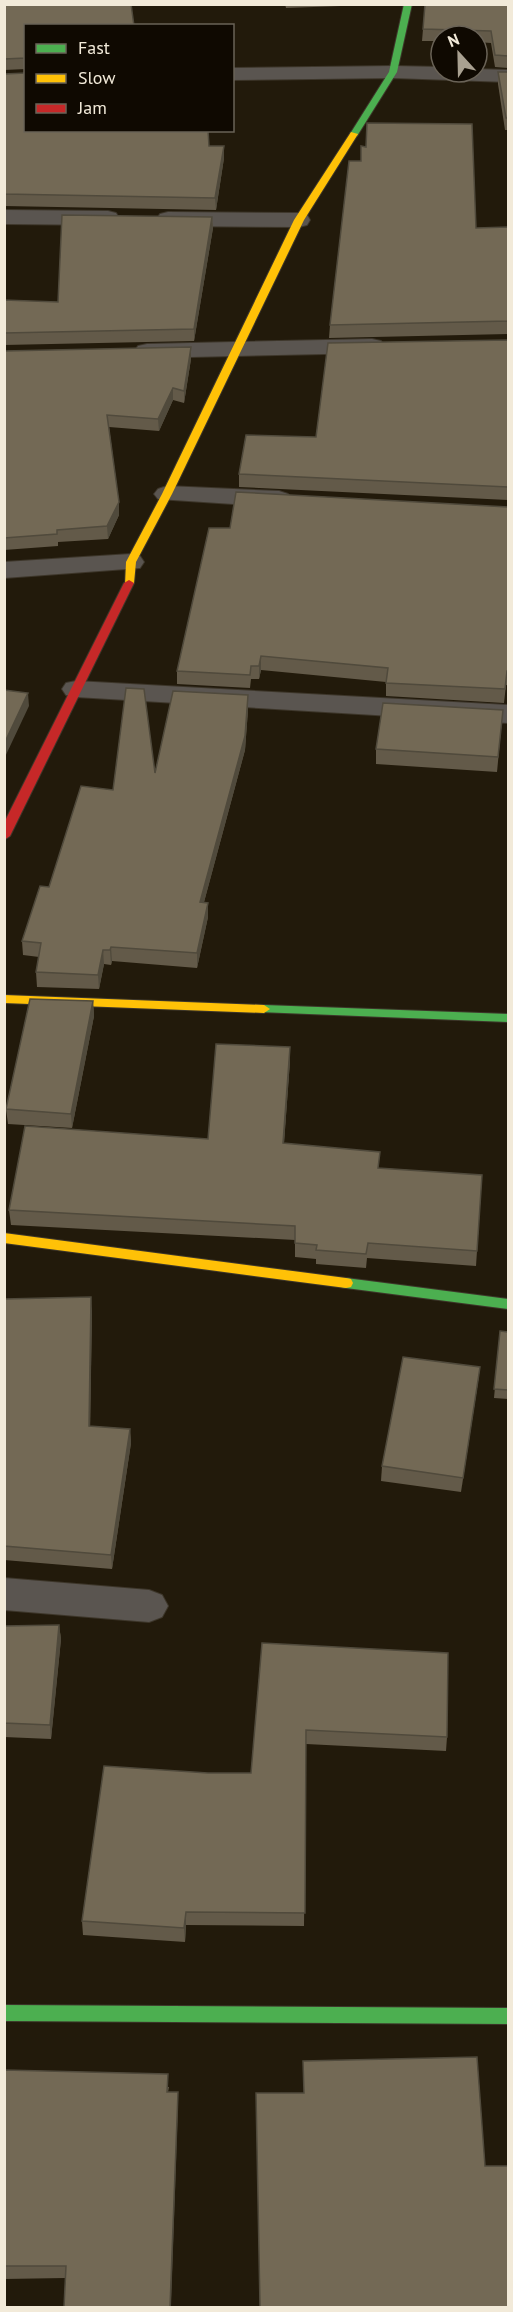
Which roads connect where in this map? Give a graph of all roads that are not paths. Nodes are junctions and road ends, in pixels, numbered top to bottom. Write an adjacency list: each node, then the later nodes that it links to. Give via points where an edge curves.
1 (408, 4): 2 (street)
2 (393, 72): 3 (street); 4 (street); 6 (street)
3 (234, 74)
4 (508, 76)
5 (4, 217): 6 (street)
6 (299, 220): 8 (street)
7 (389, 346): 8 (street)
8 (234, 350): 9 (street); 10 (street)
9 (120, 352)
10 (167, 494): 11 (street); 12 (street)
11 (308, 501)
12 (131, 562): 13 (street); 14 (street, via 128,588)
13 (4, 570)
14 (76, 689): 15 (street); 16 (street)
15 (508, 714)
16 (4, 836)
17 (4, 999): 18 (street)
18 (508, 1018)
19 (4, 1238): 20 (street)
20 (508, 1304)
21 (4, 1594): 22 (street)
22 (149, 1606)
23 (4, 2013): 24 (street)
24 (508, 2016)

